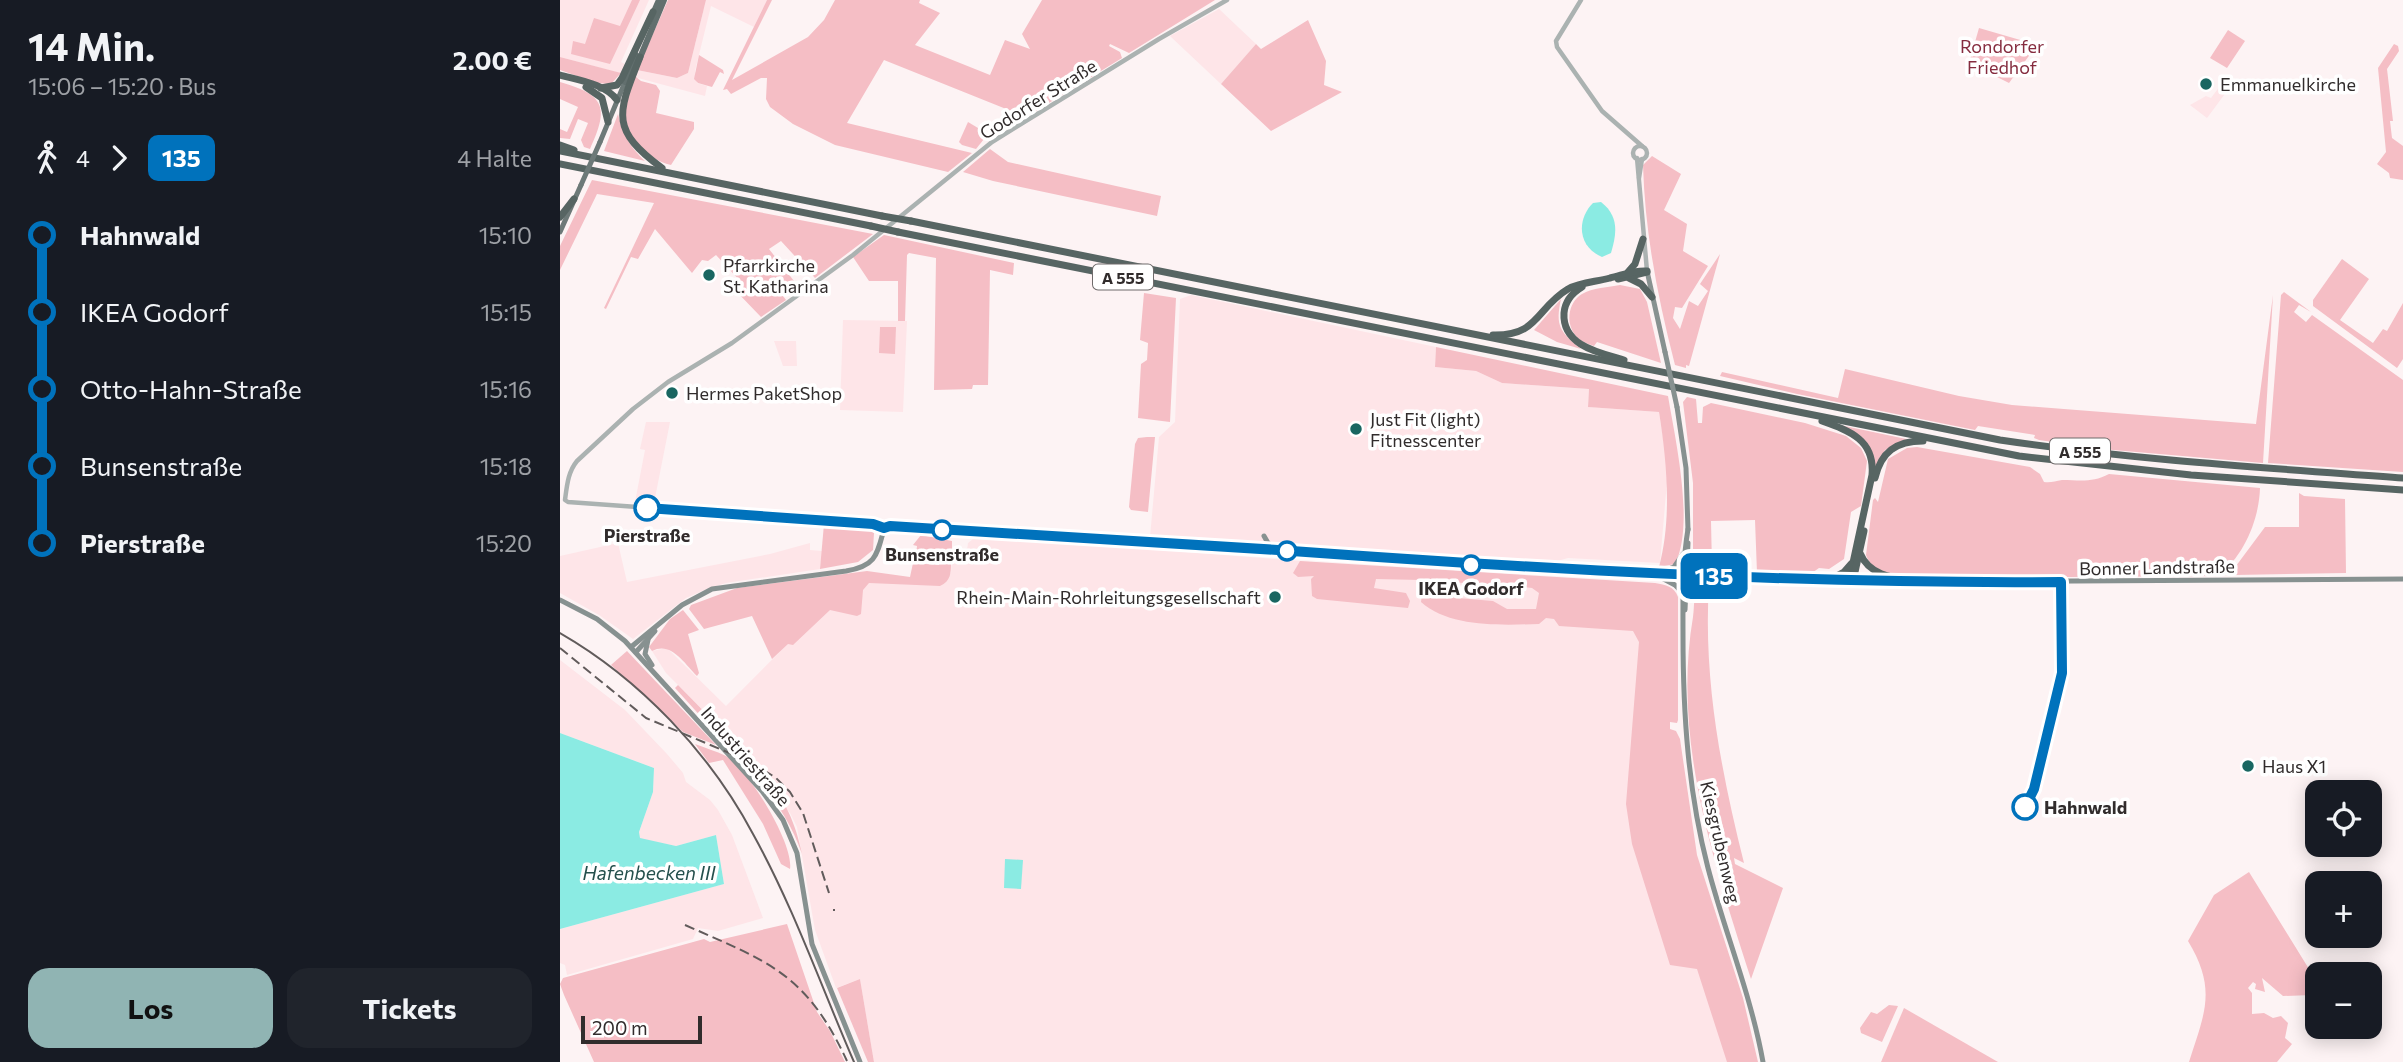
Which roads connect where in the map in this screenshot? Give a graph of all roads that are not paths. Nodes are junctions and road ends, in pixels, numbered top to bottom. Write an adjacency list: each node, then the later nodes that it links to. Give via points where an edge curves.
1 (659, 0): 5 (highway)
2 (664, 0): 6 (highway)
3 (1227, 0): 36 (street, Godorfer Straße, via 992,142 875,238 732,342 668,382 577,461 569,474 566,501 802,517)
4 (1581, 0): 13 (street, via 1556,41 1557,47 1602,111)
5 (653, 12): 9 (highway); 10 (highway, via 622,78 617,85)
6 (640, 57): 9 (highway); 21 (highway, via 624,98 623,123 638,150)
7 (560, 75): 8 (highway)
8 (576, 81): 10 (highway); 12 (highway, via 602,99)
9 (625, 82): 11 (main road)
10 (601, 88): 11 (highway)
11 (617, 100): 12 (main road)
12 (608, 122): 22 (main road, bridge)
13 (1632, 137): 15 (street); 16 (street)
14 (560, 145): 19 (highway)
15 (1642, 146): 16 (street); 18 (street, via 1646,152)
16 (1635, 148): 18 (street)
17 (560, 151): 19 (highway, A 555)
18 (1639, 159): 25 (street, Kiesgrubenweg)
19 (608, 160): 21 (highway, A 555)
20 (560, 164): 32 (highway, A 555, bridge)
21 (673, 172): 30 (highway, A 555, bridge)
22 (574, 199): 23 (highway); 24 (main road)
23 (560, 217)
24 (560, 232)
25 (1643, 239): 26 (street, Kiesgrubenweg); 27 (highway)
26 (1647, 271): 27 (highway); 29 (main road, Kiesgrubenweg)
27 (1628, 275): 28 (highway); 29 (highway)
28 (1592, 282): 30 (highway, via 1569,289 1518,333); 31 (highway, via 1568,299 1564,315 1568,332 1593,351)
29 (1652, 297): 37 (main road, Kiesgrubenweg, bridge, via 1686,468)
30 (1472, 334): 31 (highway, A 555)
31 (1655, 371): 34 (highway, A 555, via 2075,451)
32 (1784, 410): 33 (highway, A 555); 41 (highway, via 1845,429 1867,446 1872,475)
33 (1939, 441): 35 (highway, A 555, via 2070,463); 41 (highway, via 1905,442 1886,452 1876,473)
34 (2403, 478)
35 (2403, 490)
36 (884, 528): 39 (main road, Bonner Landstraße); 53 (main road, via 877,553 861,568 712,589)
37 (1688, 529): 40 (main road, Kiesgrubenweg); 42 (main road, Kiesgrubenweg)
38 (1264, 536): 39 (main road)
39 (1278, 550): 43 (main road, Bonner Landstraße)
40 (1685, 550): 43 (main road, via 1674,567); 44 (main road, Kiesgrubenweg)
41 (1857, 555): 48 (highway); 49 (highway); 50 (highway, via 1874,571)
42 (1689, 561): 44 (main road, Kiesgrubenweg); 46 (main road)
43 (1653, 574): 44 (main road, Bonner Landstraße); 51 (main road)
44 (1685, 575): 45 (main road, Bonner Landstraße); 51 (main road, Kiesgrubenweg)
45 (1702, 576): 46 (main road, Bonner Landstraße); 51 (main road)
46 (1717, 576): 48 (main road, Bonner Landstraße)
47 (2403, 579): 50 (main road, Bonner Landstraße)
48 (1829, 580): 49 (main road, Bonner Landstraße)
49 (1853, 581): 50 (main road, Bonner Landstraße)
50 (1922, 582)
51 (1685, 592): 58 (main road, Kiesgrubenweg, via 1686,739 1695,807)
52 (560, 600): 55 (main road, Industriestraße, via 597,619)
53 (661, 622): 54 (main road); 55 (main road)
54 (648, 640): 55 (main road); 56 (main road, via 646,657)
55 (634, 650): 56 (main road, Industriestraße)
56 (659, 677): 57 (main road, Industriestraße, via 783,820 797,853 812,944)
57 (860, 1062)
58 (1763, 1062)

